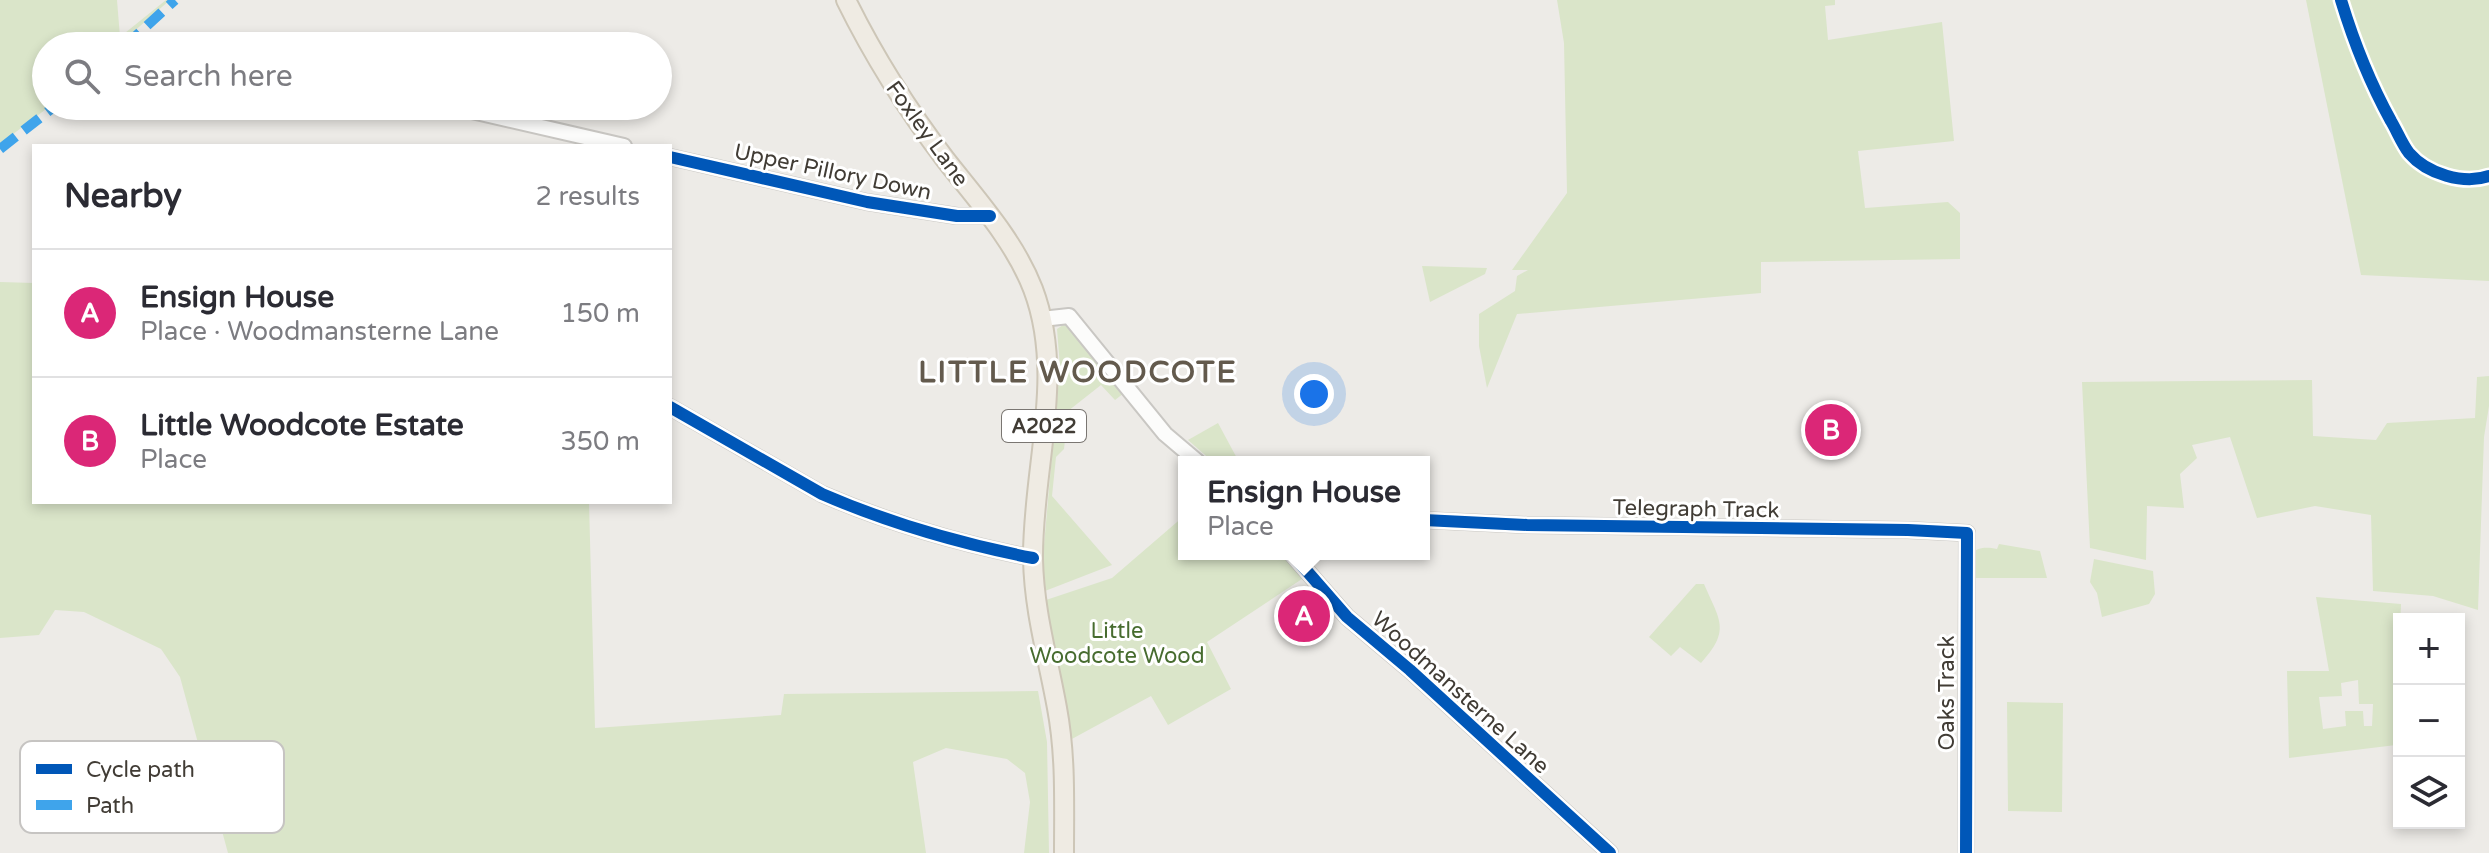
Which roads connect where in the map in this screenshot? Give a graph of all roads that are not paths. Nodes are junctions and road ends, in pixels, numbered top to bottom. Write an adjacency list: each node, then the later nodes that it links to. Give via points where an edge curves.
1 (846, 0): 5 (main road, Foxley Lane / A2022, via 887,77)
2 (511, 120): 3 (street)
3 (615, 144)
4 (672, 157): 5 (street, Upper Pillory Down, via 867,202)
5 (990, 216): 6 (main road, Foxley Lane / A2022, via 1020,260)
6 (1042, 319): 8 (street, via 1069,316 1165,434); 11 (main road, A2022, via 1047,400)
7 (672, 408): 11 (street, via 843,503 942,536)
8 (1191, 456)
9 (1430, 520): 10 (street, Telegraph Track)
10 (1967, 533): 15 (street, Oaks Track)
11 (1033, 558): 13 (main road, A2022, via 1038,619 1065,771)
12 (1297, 560): 14 (street, Woodmansterne Lane, via 1347,617)
13 (1064, 853)
14 (1610, 853)
15 (1966, 853)

